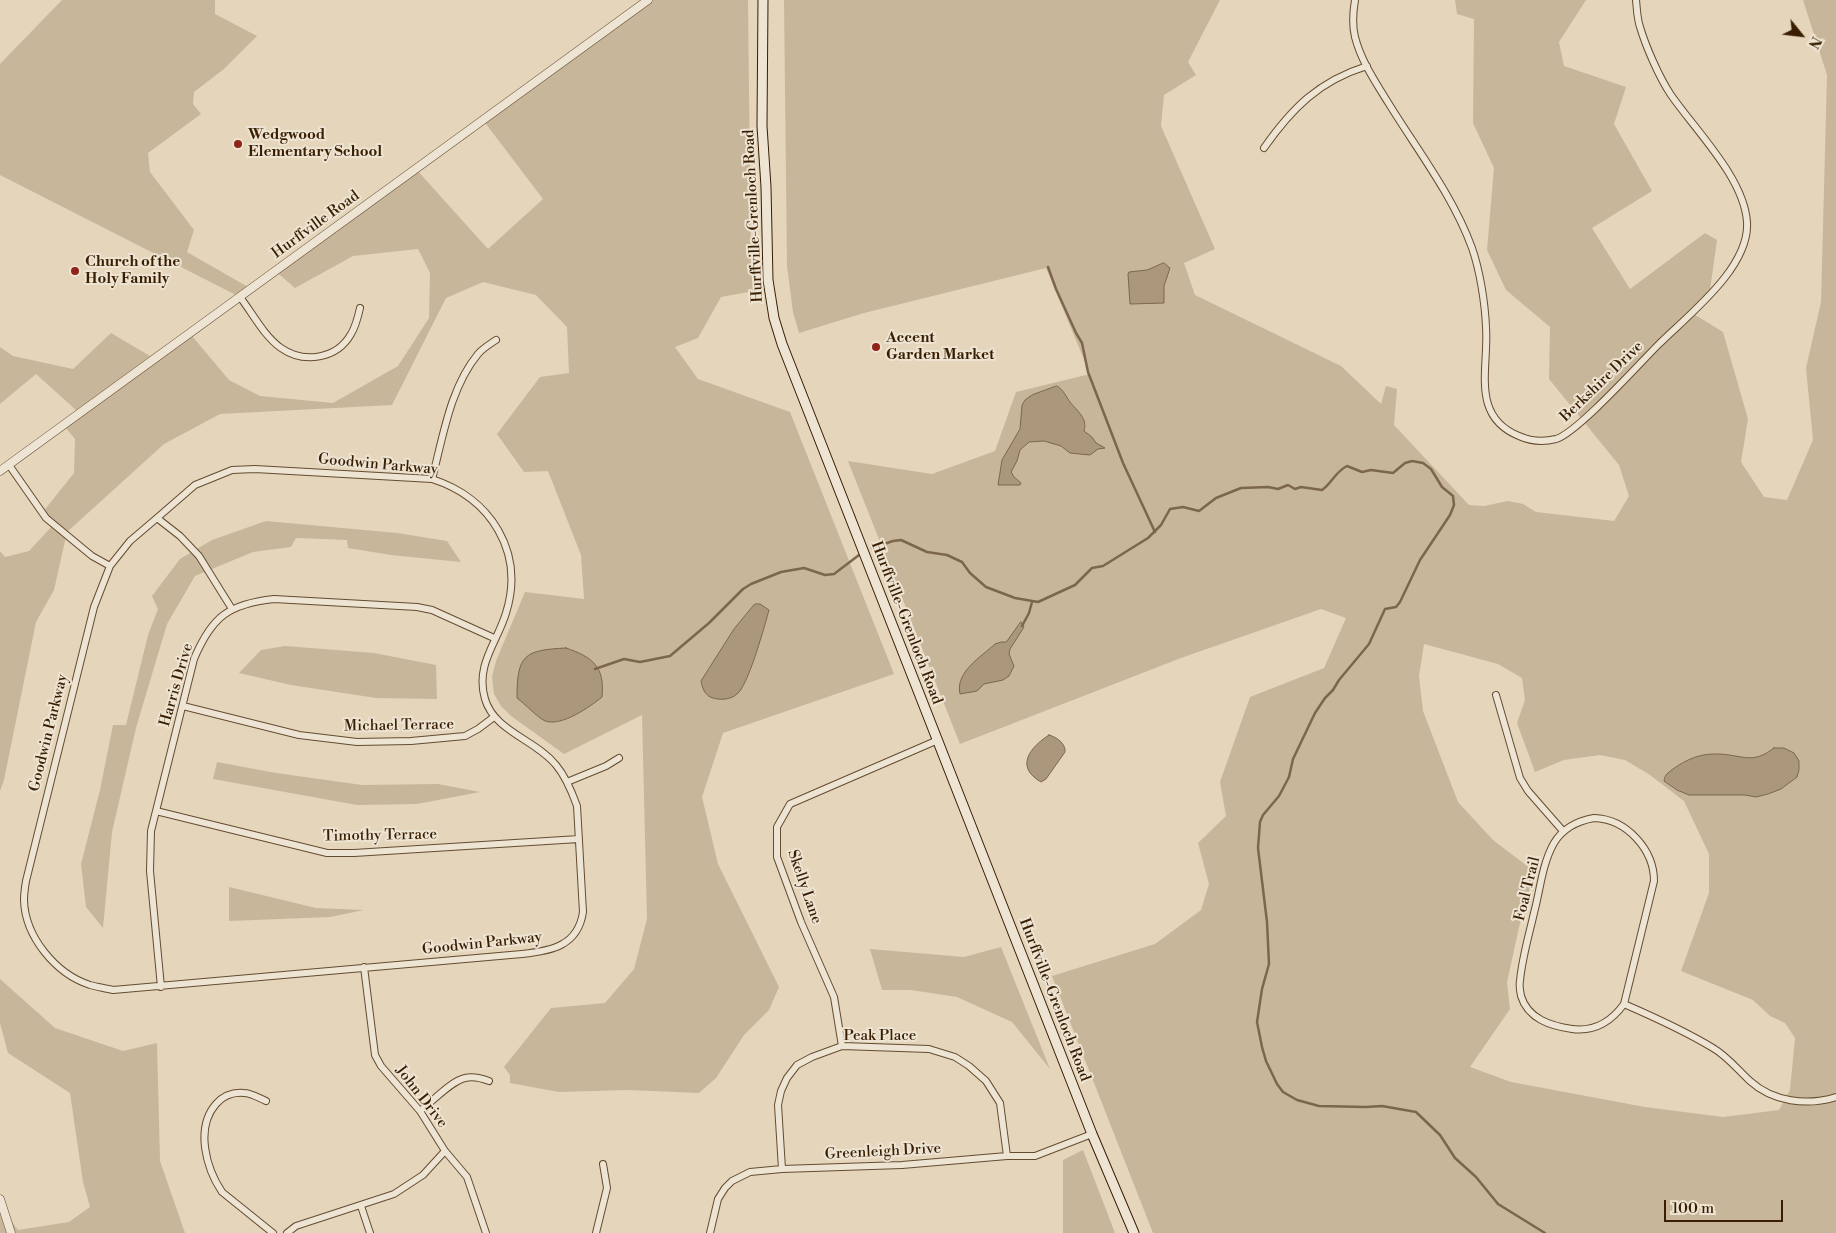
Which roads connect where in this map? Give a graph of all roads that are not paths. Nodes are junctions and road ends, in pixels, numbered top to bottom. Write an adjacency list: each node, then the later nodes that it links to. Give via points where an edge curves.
1 (648, 0): 7 (street, Hurffville Road)
2 (763, 0): 20 (main road, Hurffville-Grenloch Road, via 762,126 768,280 774,318)
3 (1355, 0): 5 (street, Berkshire Drive, via 1355,37)
4 (1636, 0): 5 (street, Berkshire Drive, via 1639,25 1670,92 1740,193 1747,224 1746,238 1722,282 1594,409 1556,439 1540,441 1516,435 1503,426 1489,409 1484,378 1485,313 1473,251 1450,199)
5 (1367, 66): 6 (street, via 1350,71 1305,99)
6 (1264, 148)
7 (240, 297): 8 (street, via 281,348 306,357 321,358 338,349 350,336); 10 (street, Hurffville Road)
8 (360, 308)
9 (496, 340): 12 (street, via 480,352 459,383)
10 (9, 465): 11 (street, Hurffville Road); 14 (street, via 46,518 92,556)
11 (0, 471)
12 (432, 479): 13 (street, Goodwin Parkway, via 232,470 195,485); 16 (street, Goodwin Parkway, via 467,495 500,529 508,552 511,595)
13 (157, 518): 14 (street, Goodwin Parkway, via 130,541); 15 (street, via 199,556)
14 (110, 566): 27 (street, Goodwin Parkway, via 94,606 24,900 26,915 39,944 49,959 67,973 89,985 113,990)
15 (232, 609): 16 (street, Harris Drive, via 252,601 274,599 417,608 432,610); 18 (street, Harris Drive, via 214,624 201,643)
16 (494, 638): 19 (street, Goodwin Parkway, via 482,670 485,699)
17 (1496, 696): 24 (street, via 1520,778)
18 (183, 706): 19 (street, Michael Terrace, via 299,735 358,742 465,736); 23 (street, Harris Drive)
19 (494, 717): 22 (street, Goodwin Parkway, via 556,765)
20 (938, 740): 29 (street, Skelly Lane, via 790,804 777,827 777,857 834,997); 34 (main road, Hurffville-Grenloch Road)
21 (619, 758): 22 (street)
22 (567, 782): 25 (street, Goodwin Parkway, via 577,806)
23 (156, 811): 25 (street, Timothy Terrace, via 327,852); 27 (street, Harris Drive, via 149,846)
24 (1563, 831): 28 (street, via 1582,820 1603,818 1632,833 1652,863 1654,889); 28 (street, Foal Trail, via 1547,859 1522,970 1521,996 1531,1012 1544,1022 1584,1030 1606,1022)
25 (579, 839): 26 (street, Goodwin Parkway, via 584,912 578,930 562,945 539,952)
26 (364, 967): 27 (street, Goodwin Parkway); 33 (street, John Drive, via 375,1056)
27 (161, 986)
28 (1624, 1004): 31 (street, via 1714,1048 1751,1082 1770,1094 1800,1102)
29 (842, 1046): 36 (street, Peak Place, via 929,1049 955,1057 969,1066 986,1081 1000,1103); 38 (street, Peak Place, via 798,1065 787,1078 778,1105)
30 (489, 1081): 33 (street, via 464,1078)
31 (1836, 1097)
32 (266, 1101): 42 (street, via 245,1093 222,1097 205,1125 204,1140 216,1184)
33 (420, 1111): 35 (street, John Drive)
34 (1092, 1134): 36 (street, Greenleigh Drive, via 1034,1156); 48 (main road, Hurffville-Grenloch Road)
35 (446, 1151): 40 (street, via 408,1186); 45 (street, John Drive, via 467,1177)
36 (1007, 1156): 38 (street, Greenleigh Drive, via 902,1165)
37 (603, 1164): 46 (street, via 607,1188)
38 (782, 1169): 47 (street, Greenleigh Drive, via 750,1172 724,1188)
39 (0, 1199): 41 (street)
40 (361, 1206): 43 (street, via 296,1226); 44 (street)
41 (11, 1233)
42 (273, 1233)
43 (287, 1233)
44 (370, 1233)
45 (486, 1233)
46 (596, 1233)
47 (710, 1233)
48 (1134, 1233)

